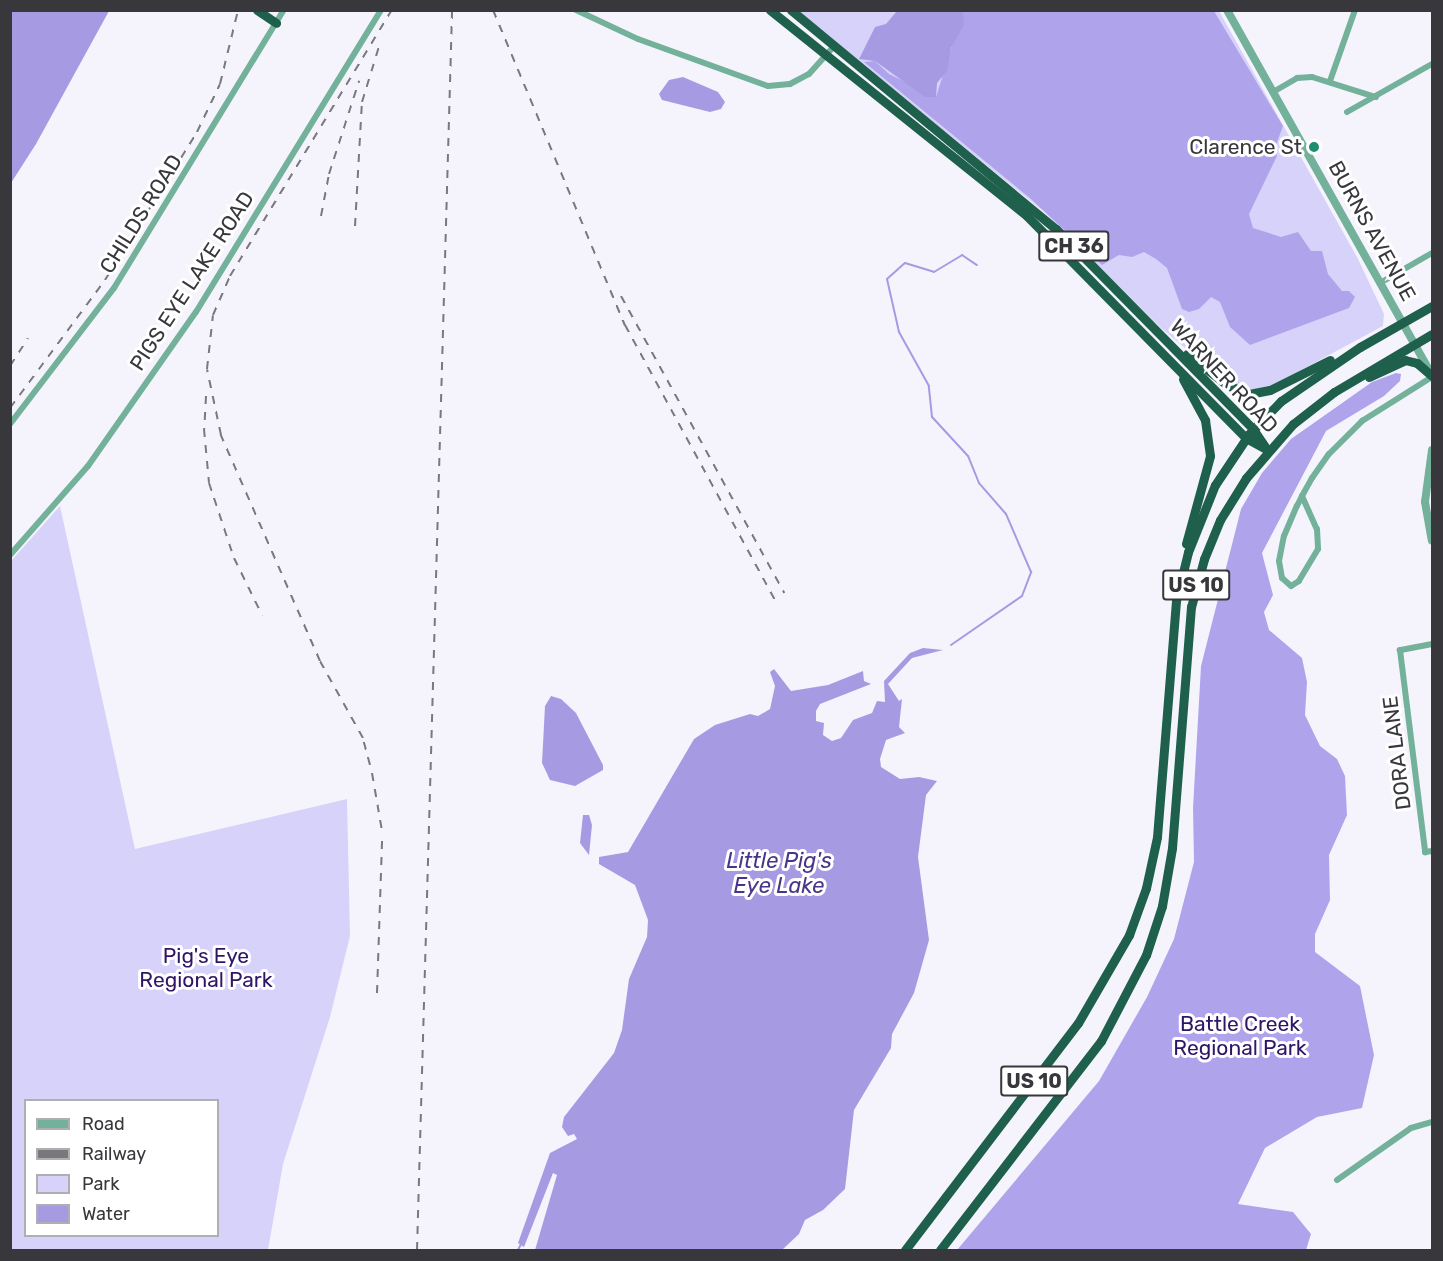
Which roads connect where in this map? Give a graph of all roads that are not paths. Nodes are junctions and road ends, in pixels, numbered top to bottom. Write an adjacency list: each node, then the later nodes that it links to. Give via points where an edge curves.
1 (257, 10): 9 (highway)
2 (284, 10): 9 (street, CHILDS ROAD)
3 (381, 10): 35 (street, PIGS EYE LAKE ROAD, via 196,312 88,466)
4 (576, 10): 11 (street, via 638,39 768,86 799,80)
5 (770, 10): 11 (highway, WARNER ROAD / CH 36)
6 (790, 10): 10 (highway, WARNER ROAD / CH 36)
7 (1227, 10): 14 (street, BURNS AVENUE)
8 (1355, 10): 13 (street)
9 (276, 22): 28 (street, CHILDS ROAD, via 114,288)
10 (834, 46): 11 (street); 22 (highway, WARNER ROAD / CH 36, via 1034,209)
11 (826, 56): 20 (highway, WARNER ROAD / CH 36, via 1019,209)
12 (1432, 64): 15 (street)
13 (1330, 81): 14 (street, via 1298,78); 15 (street)
14 (1273, 92): 18 (street, BURNS AVENUE)
15 (1376, 97): 16 (street)
16 (1347, 112)
17 (1432, 253): 18 (street)
18 (1380, 283): 21 (street, BURNS AVENUE)
19 (1432, 306): 21 (highway, US 10)
20 (1128, 317): 30 (highway, WARNER ROAD / CH 36); 36 (highway, via 1190,388 1208,430 1208,469 1188,531)
21 (1403, 323): 24 (street, BURNS AVENUE); 25 (highway, US 10)
22 (1159, 332): 25 (highway, via 1227,385 1249,394 1270,390); 29 (highway, WARNER ROAD / CH 36)
23 (1432, 334): 24 (highway, US 10)
24 (1414, 343): 26 (street, BURNS AVENUE); 27 (highway, US 10)
25 (1359, 347): 29 (highway, US 10, via 1293,392)
26 (1432, 376): 27 (highway, via 1405,360); 33 (street, via 1362,421 1329,454)
27 (1334, 392): 31 (highway, US 10)
28 (10, 424)
29 (1253, 429): 30 (highway, US 10); 31 (highway, WARNER ROAD / CH 36)
30 (1246, 438): 31 (highway, WARNER ROAD / CH 36); 36 (highway, US 10, via 1206,506)
31 (1268, 450): 42 (highway, US 10, via 1220,520 1196,583 1187,631 1172,848 1161,911 1136,981 1095,1049)
32 (1432, 450): 34 (street, via 1425,496)
33 (1302, 496): 33 (street, via 1284,537 1279,561 1282,578 1291,586 1299,582 1318,549 1317,529)
34 (1432, 540)
35 (10, 555)
36 (1182, 573): 41 (highway, US 10, via 1171,629 1157,837 1129,935 1078,1023)
37 (1432, 644): 38 (street, DORA LANE, via 1400,650)
38 (1429, 852)
39 (1432, 1122): 40 (street, via 1411,1128)
40 (1337, 1180)
41 (905, 1251)
42 (940, 1251)

